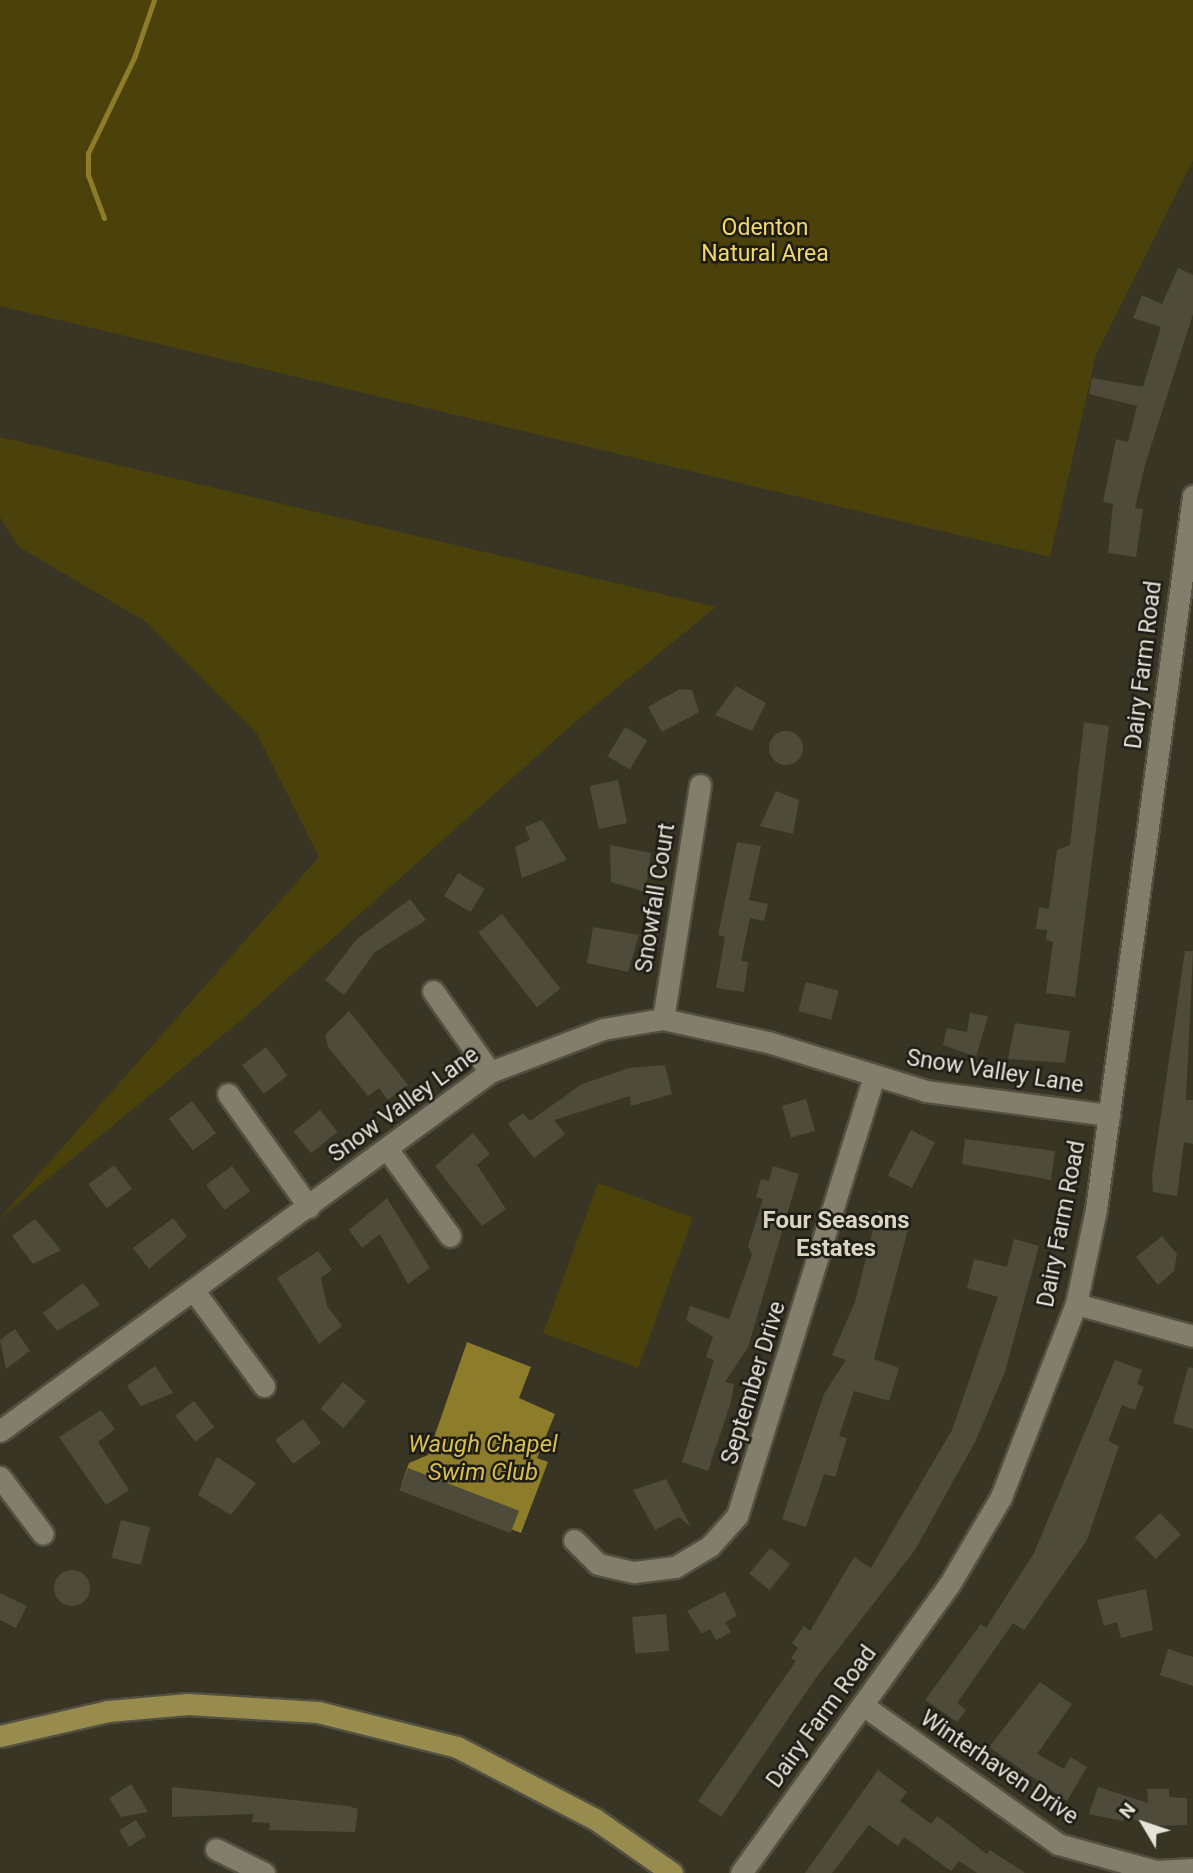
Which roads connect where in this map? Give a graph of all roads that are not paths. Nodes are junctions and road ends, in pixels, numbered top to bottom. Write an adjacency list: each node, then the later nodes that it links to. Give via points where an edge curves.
1 (1193, 496): 8 (street, Dairy Farm Road)
2 (700, 785): 4 (street, Snowfall Court)
3 (433, 991): 5 (street)
4 (663, 1019): 5 (street, Snow Valley Lane, via 547,1045); 6 (street, Snow Valley Lane, via 768,1042)
5 (490, 1072): 9 (street, Snow Valley Lane)
6 (873, 1079): 8 (street, Snow Valley Lane); 19 (street, September Drive, via 737,1516 710,1546 675,1567 634,1572 598,1564)
7 (228, 1094): 10 (street)
8 (1109, 1115): 13 (street, Dairy Farm Road)
9 (388, 1150): 10 (street, Snow Valley Lane); 11 (street)
10 (309, 1207): 12 (street, Snow Valley Lane)
11 (450, 1236)
12 (194, 1291): 15 (street); 16 (street, Snow Valley Lane)
13 (1076, 1304): 14 (street); 20 (street, Dairy Farm Road, via 1001,1497 949,1585)
14 (1193, 1336)
15 (264, 1385)
16 (0, 1431)
17 (0, 1477): 18 (street)
18 (43, 1534)
19 (573, 1540)
20 (864, 1706): 23 (street, Winterhaven Drive, via 1058,1844 1156,1871); 26 (street, Dairy Farm Road)
21 (0, 1736): 25 (main road, via 108,1711 188,1704 318,1712 457,1747 594,1819)
22 (216, 1849): 24 (street)
23 (1193, 1869)
24 (264, 1873)
25 (672, 1873)
26 (741, 1873)

